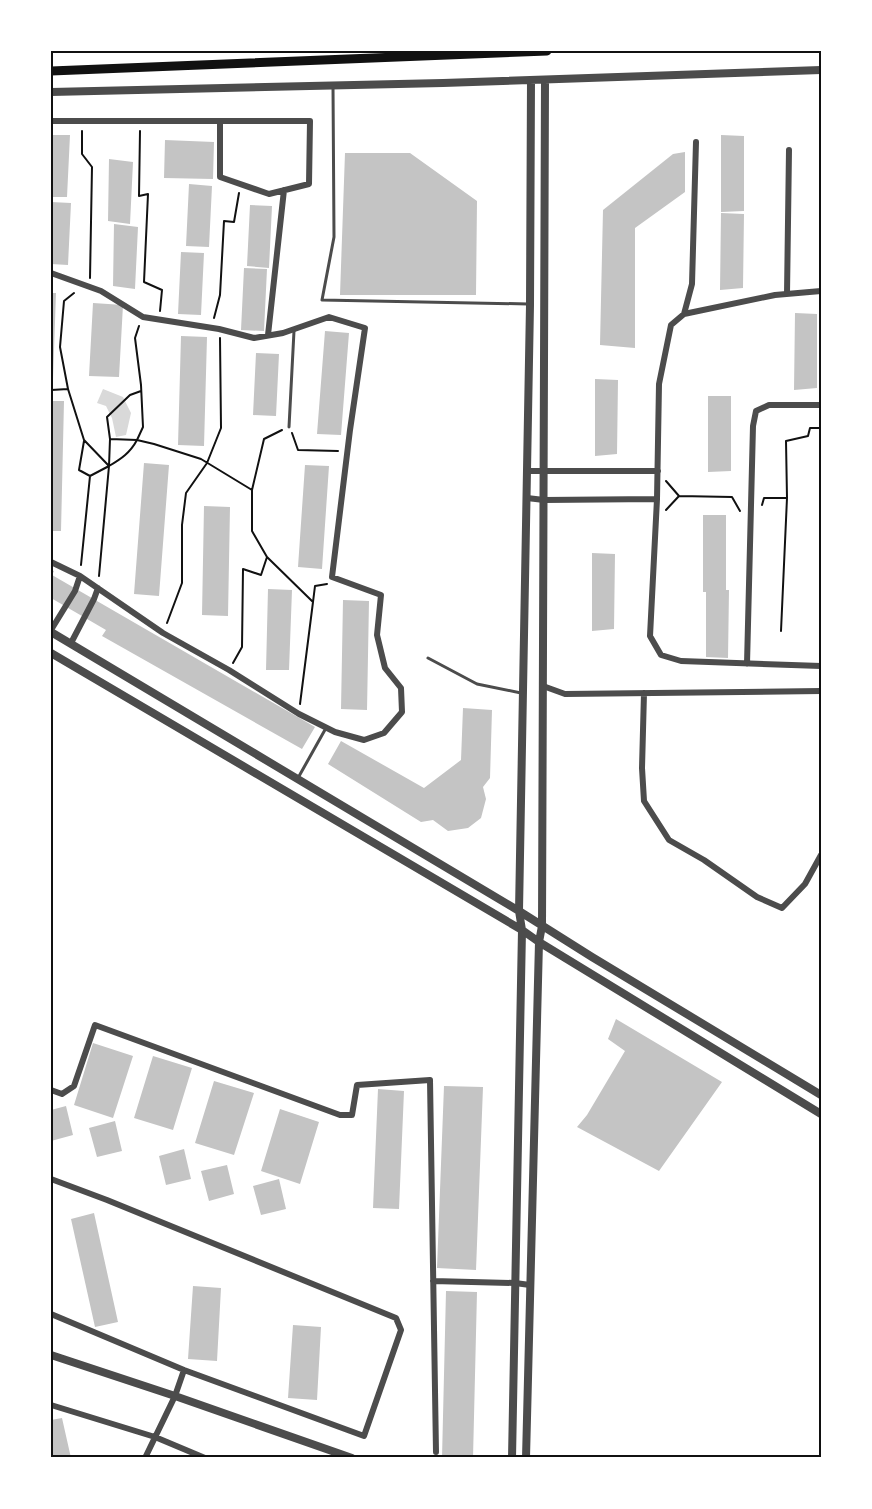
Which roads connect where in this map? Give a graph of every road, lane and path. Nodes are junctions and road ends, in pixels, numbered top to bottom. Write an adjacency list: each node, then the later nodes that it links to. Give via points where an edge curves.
1 (547, 51): 3 (main road)
2 (821, 70): 5 (street)
3 (51, 71)
4 (531, 80): 5 (street); 6 (street); 20 (street)
5 (545, 80): 42 (street)
6 (333, 85): 7 (street); 20 (lane, via 334,237 321,300)
7 (51, 92)
8 (51, 121): 11 (street)
9 (140, 121): 10 (street); 11 (street); 23 (path, via 139,196 148,194 144,282 162,290)
10 (220, 121): 14 (street, via 220,177); 15 (street, via 310,122 309,184)
11 (82, 122): 17 (path, via 82,154 92,167)
12 (696, 142): 21 (street, via 692,284)
13 (789, 150): 19 (street)
14 (241, 184): 15 (street, via 269,194); 24 (path, via 234,222 224,221 220,295)
15 (284, 190): 27 (street)
16 (51, 273): 17 (street)
17 (87, 286): 22 (street); 28 (path, via 64,301 60,347)
18 (821, 291): 19 (street)
19 (787, 294): 21 (street)
20 (530, 304): 40 (street)
21 (684, 314): 41 (street, via 671,325 659,384)
22 (143, 316): 23 (street); 30 (path, via 135,338)
23 (159, 320): 24 (street)
24 (212, 328): 25 (street)
25 (219, 329): 27 (street, via 254,338); 38 (path, via 221,428)
26 (294, 329): 27 (street); 32 (lane); 37 (street, via 329,317 365,328)
27 (268, 335)
28 (68, 389): 29 (path); 35 (path)
29 (51, 390)
30 (141, 391): 34 (path, via 130,395 107,417); 36 (path, via 143,427)
31 (821, 405): 50 (street, via 769,405 756,411)
32 (289, 427): 37 (path, via 298,450); 44 (path, via 264,439)
33 (821, 428): 47 (path, via 810,428 808,436 786,441)
34 (110, 439): 36 (path); 39 (path)
35 (84, 440): 39 (path); 43 (path, via 79,470)
36 (137, 440): 38 (path); 39 (path, via 125,456)
37 (347, 452): 54 (street, via 332,577)
38 (207, 463): 44 (path); 59 (path, via 186,493 182,583)
39 (109, 466): 43 (path); 55 (path)
40 (527, 471): 42 (street); 46 (street)
41 (658, 471): 42 (street); 48 (street)
42 (544, 472): 49 (street)
43 (90, 476): 53 (path)
44 (252, 490): 51 (path, via 252,531)
45 (679, 496): 50 (path, via 732,497 741,513)
46 (527, 498): 49 (street); 68 (street)
47 (787, 498): 50 (path, via 764,498 758,515); 58 (path)
48 (657, 499): 49 (street); 63 (street, via 650,636 661,655 681,662)
49 (544, 500): 66 (street)
50 (750, 514): 63 (street)
51 (267, 557): 56 (path); 65 (path, via 261,575 243,569 242,647)
52 (51, 562): 53 (street)
53 (80, 576): 55 (street); 57 (street)
54 (345, 582): 56 (path, via 315,586); 71 (street, via 381,595 377,635 385,668 401,688 402,712 384,733 364,740)
55 (98, 588): 59 (street); 60 (street)
56 (313, 602): 70 (path)
57 (51, 631): 60 (street)
58 (781, 631)
59 (163, 633): 65 (street)
60 (71, 642): 72 (street)
61 (51, 653): 76 (street)
62 (428, 658): 68 (lane, via 477,684)
63 (747, 664): 64 (street)
64 (821, 666)
65 (229, 670): 70 (street)
66 (543, 686): 69 (street, via 565,694); 75 (street)
67 (821, 691): 69 (street)
68 (523, 693): 74 (street)
69 (644, 693): 73 (street, via 644,801 669,840 757,897 782,908 805,884)
70 (299, 714): 71 (street)
71 (327, 728): 72 (lane)
72 (298, 778): 74 (street)
73 (821, 855)
74 (519, 911): 75 (street); 76 (street)
75 (542, 926): 77 (street); 79 (street)
76 (522, 930): 77 (street); 83 (street)
77 (538, 942): 80 (street); 84 (street)
78 (51, 1090): 82 (street, via 62,1094 74,1086 95,1024 340,1115 352,1115 357,1085 430,1080)
79 (821, 1095)
80 (821, 1114)
81 (51, 1179): 87 (street, via 396,1318 401,1330 364,1436)
82 (433, 1281): 83 (street); 91 (street)
83 (515, 1283): 84 (street); 95 (street)
84 (530, 1285): 96 (street)
85 (51, 1314): 87 (street)
86 (51, 1355): 88 (street)
87 (184, 1370): 88 (street)
88 (175, 1396): 90 (street); 94 (street)
89 (51, 1405): 90 (street)
90 (155, 1437): 92 (street); 93 (street)
91 (436, 1452)
92 (145, 1458)
93 (205, 1458)
94 (352, 1458)
95 (512, 1458)
96 (526, 1458)

